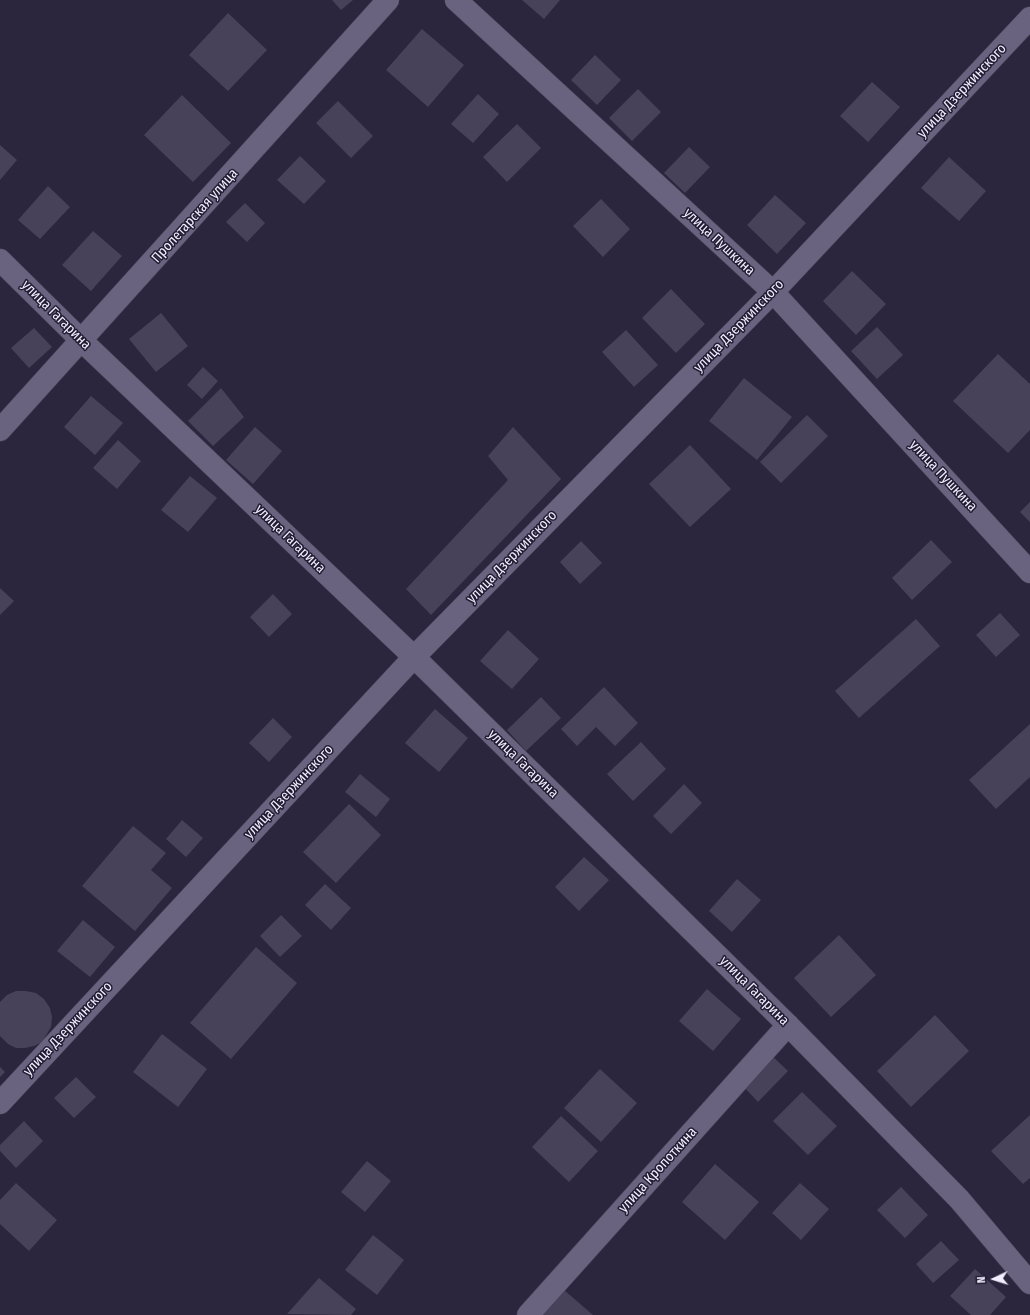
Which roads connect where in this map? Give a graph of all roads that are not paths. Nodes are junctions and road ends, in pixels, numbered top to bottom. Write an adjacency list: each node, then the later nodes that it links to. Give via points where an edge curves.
1 (388, 0): 6 (street, Пролетарская улица)
2 (456, 0): 5 (street, улица Пушкина)
3 (1030, 18): 5 (street, улица Дзержинского)
4 (0, 260): 6 (street, улица Гагарина)
5 (773, 292): 8 (street, улица Пушкина); 9 (street, улица Дзержинского)
6 (82, 341): 7 (street, Пролетарская улица); 9 (street, улица Гагарина)
7 (0, 430)
8 (1030, 572)
9 (414, 657): 10 (street, улица Гагарина); 11 (street, улица Дзержинского)
10 (788, 1024): 12 (street, улица Гагарина, via 959,1199); 13 (street, улица Кропоткина)
11 (0, 1103)
12 (1030, 1284)
13 (528, 1315)

